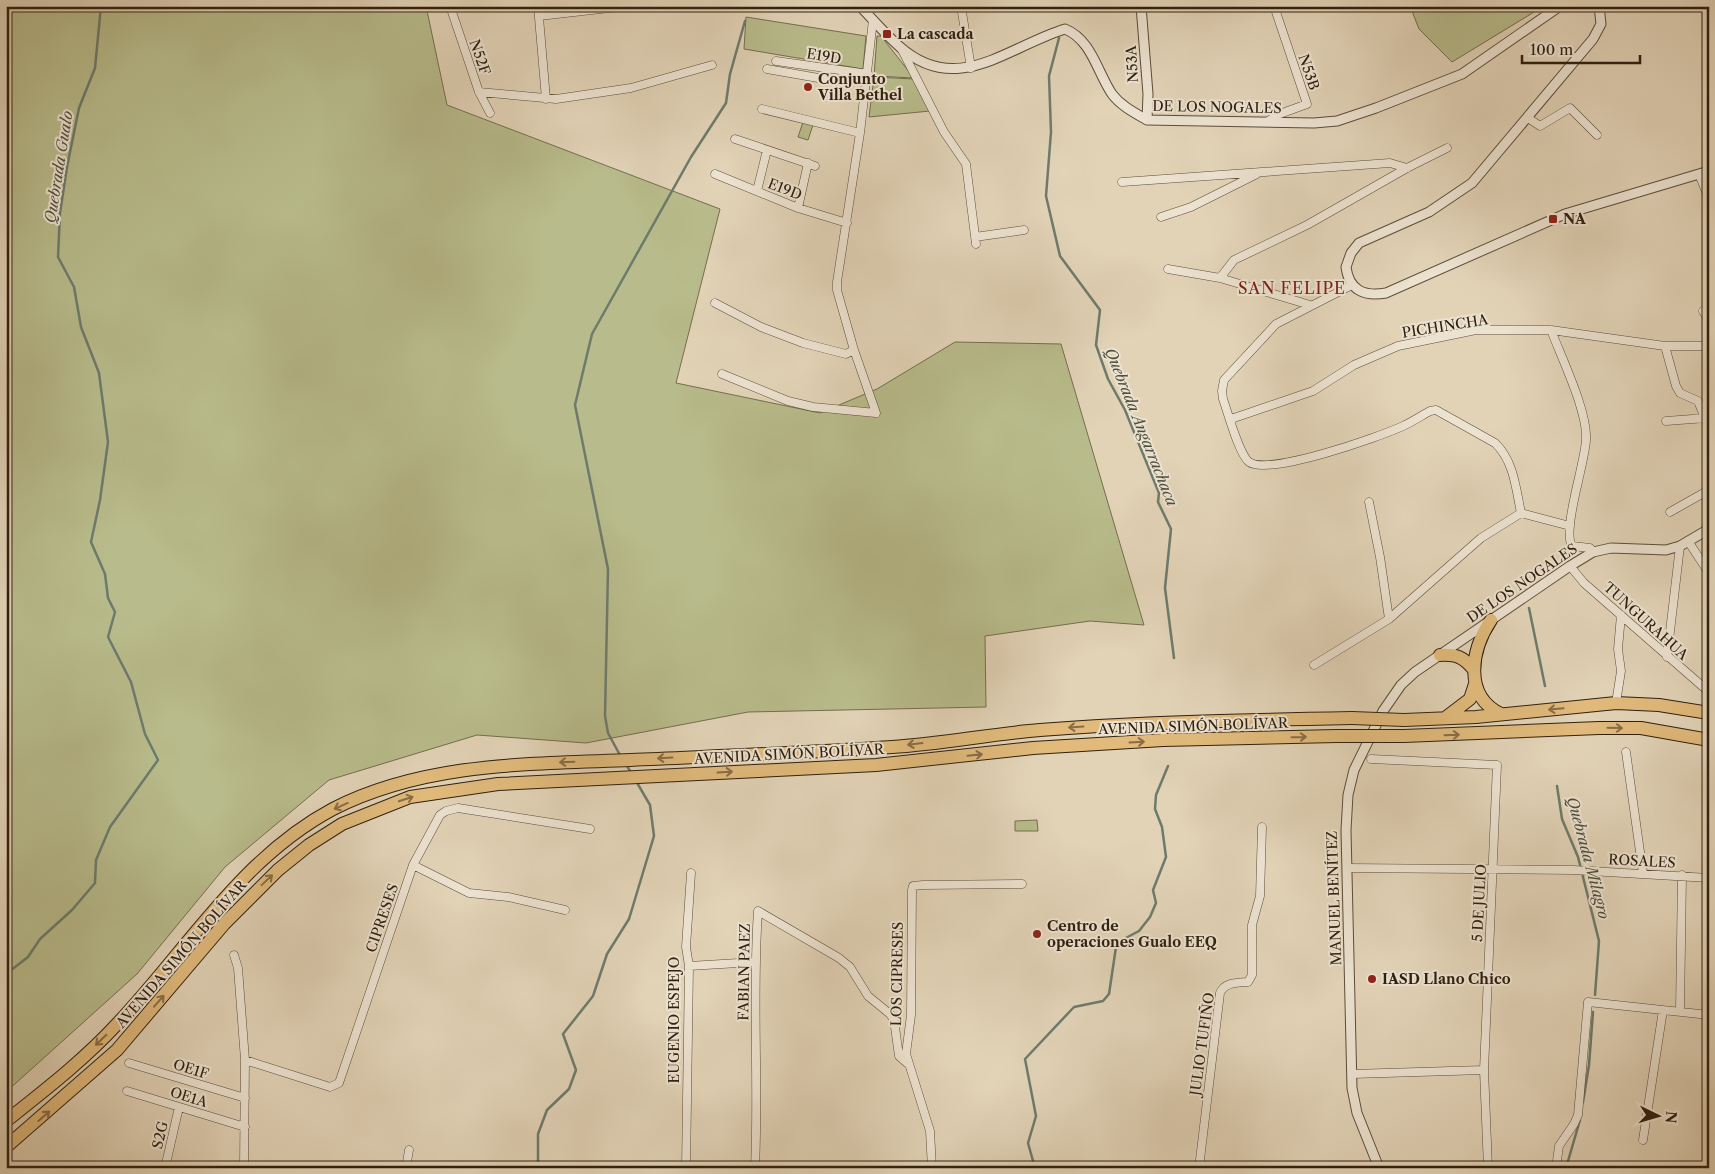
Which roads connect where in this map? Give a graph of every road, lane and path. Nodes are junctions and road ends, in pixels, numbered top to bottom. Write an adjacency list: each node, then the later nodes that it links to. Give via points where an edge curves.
1 (450, 6): 21 (street, N52F)
2 (538, 6): 12 (street)
3 (627, 6): 12 (street)
4 (860, 6): 13 (street, DE LOS NOGALES)
5 (961, 6): 18 (street)
6 (1141, 6): 26 (street, N53A)
7 (1274, 6): 27 (street, N53B, via 1306,105 1277,115)
8 (1560, 6): 27 (street, DE LOS NOGALES, via 1462,74 1376,108 1325,123)
9 (1704, 6): 11 (street)
10 (1600, 7): 25 (street, via 1601,24 1593,39)
11 (1709, 11)
12 (539, 16): 22 (street)
13 (873, 20): 14 (street, DE LOS NOGALES); 20 (street)
14 (901, 48): 18 (street, DE LOS NOGALES, via 931,66 951,70); 44 (street, via 944,132 966,164 976,240)
15 (776, 61): 19 (street, E19D)
16 (712, 65): 22 (street, via 631,88)
17 (767, 68): 19 (street, via 841,82)
18 (971, 68): 26 (street, DE LOS NOGALES, via 1065,29 1076,33 1085,44 1113,95 1127,109)
19 (844, 72): 20 (street, E19D)
20 (868, 74): 28 (street)
21 (479, 92): 22 (street); 24 (street, N52F)
22 (546, 99)
23 (762, 108): 28 (street)
24 (490, 113)
25 (1528, 118): 29 (street, via 1540,126 1570,108); 47 (street, via 1481,173 1461,191 1429,212 1356,246 1346,267)
26 (1147, 120): 27 (street, DE LOS NOGALES)
27 (1268, 122)
28 (860, 133): 43 (street)
29 (1597, 135)
30 (735, 139): 32 (street)
31 (1446, 148): 33 (street)
32 (767, 150): 39 (street); 41 (street, via 812,165)
33 (1407, 168): 35 (street, via 1390,163); 46 (street, via 1307,226 1234,260)
34 (1709, 171): 37 (street)
35 (1262, 172): 38 (street); 42 (street, via 1191,207)
36 (715, 174): 39 (street, E19D)
37 (1699, 174): 40 (street); 47 (street, via 1565,214 1386,293 1365,294)
38 (1122, 182)
39 (757, 191): 41 (street, E19D)
40 (1709, 199)
41 (798, 208): 43 (street, E19D)
42 (1161, 217)
43 (847, 223): 55 (street, via 837,290)
44 (1024, 230)
45 (1168, 269): 46 (street)
46 (1220, 278): 49 (street)
47 (1352, 285): 49 (street)
48 (715, 303): 55 (street, via 761,327 803,343 846,354)
49 (1310, 305): 58 (street, via 1269,330 1224,380 1222,391)
50 (1703, 311): 51 (street)
51 (1709, 321)
52 (1551, 330): 53 (street, PICHINCHA); 58 (street, PICHINCHA, via 1476,330 1398,346 1354,365 1313,391); 65 (street, via 1586,430)
53 (1665, 346): 54 (street, PICHINCHA); 57 (street, via 1676,386 1680,392 1698,401)
54 (1709, 346)
55 (854, 350): 56 (street, via 876,412 813,407 788,401)
56 (722, 374)
57 (1706, 418): 59 (street); 60 (street)
58 (1231, 419): 64 (street, via 1244,457 1254,465 1268,467 1302,461 1403,426 1430,411 1440,411 1502,449 1512,472)
59 (1666, 421)
60 (1709, 428)
61 (1709, 490): 63 (street)
62 (1369, 502): 72 (street)
63 (1670, 512)
64 (1521, 513): 65 (street); 72 (street, via 1481,538)
65 (1570, 526): 68 (street, via 1572,546 1588,547)
66 (1709, 529): 67 (street, DE LOS NOGALES)
67 (1684, 543): 68 (street, DE LOS NOGALES, via 1661,551 1611,548); 70 (street); 75 (street)
68 (1593, 552): 69 (street, DE LOS NOGALES)
69 (1570, 566): 71 (street, TUNGURAHUA, via 1584,583); 73 (street, DE LOS NOGALES)
70 (1709, 573)
71 (1621, 615): 75 (street, TUNGURAHUA); 80 (street, via 1618,648 1621,670)
72 (1389, 619): 76 (street)
73 (1491, 620): 74 (street, DE LOS NOGALES); 77 (highway, via 1478,644)
74 (1440, 655): 77 (highway, via 1460,656); 90 (street, MANUEL BENÍTEZ, via 1414,672 1390,699 1354,770 1346,812)
75 (1667, 657): 79 (street, TUNGURAHUA)
76 (1314, 665)
77 (1474, 670): 78 (highway)
78 (1475, 684): 82 (highway, via 1484,703); 83 (highway, via 1470,699)
79 (1709, 692)
80 (1616, 703): 81 (highway, AVENIDA SIMÓN BOLÍVAR, via 1660,705); 82 (highway, AVENIDA SIMÓN BOLÍVAR, one-way to 82)
81 (1709, 713)
82 (1501, 714): 83 (highway, AVENIDA SIMÓN BOLÍVAR)
83 (1444, 718): 112 (highway, AVENIDA SIMÓN BOLÍVAR, one-way to 112, bridge, via 1164,721 1034,730 896,747 505,765 420,778 374,791 331,810 292,836 250,871 205,919 118,1023 72,1068)
84 (1709, 740): 115 (highway, AVENIDA SIMÓN BOLÍVAR, one-way to 84, bridge, via 117,1050 224,924 264,883 309,845 342,824 421,795 498,784 876,765 1033,748 1163,740 1616,728 1641,728)
85 (1626, 752): 93 (street)
86 (1371, 759): 91 (street, 5 DE JULIO, via 1497,765)
87 (1262, 827): 123 (street, JULIO TUFIÑO, via 1260,896 1252,925 1252,975 1248,982 1227,985 1220,993)
88 (590, 829): 89 (street, CIPRESES, via 452,809 440,815)
89 (413, 865): 97 (street, via 469,893 508,897); 104 (street, CIPRESES, via 339,1082 330,1087)
90 (1348, 868): 91 (street, ROSALES); 108 (street, MANUEL BENÍTEZ)
91 (1493, 870): 93 (street, ROSALES); 107 (street, 5 DE JULIO)
92 (690, 873): 100 (street, EUGENIO ESPEJO, via 686,947)
93 (1642, 873): 94 (street, ROSALES)
94 (1682, 876): 95 (street, ROSALES); 102 (street)
95 (1709, 878)
96 (1022, 884): 106 (street, LOS CIPRESES, via 914,886 910,902 911,995)
97 (565, 910)
98 (234, 955): 104 (street, via 238,968)
99 (754, 962): 100 (street); 106 (street, FABIAN PAEZ, via 758,911 850,967 868,996 894,1020 899,1056); 121 (street, FABIAN PAEZ, via 758,1113)
100 (689, 966): 120 (street, EUGENIO ESPEJO)
101 (1663, 1010): 102 (street); 114 (street); 126 (street, via 1588,1002 1578,1115 1559,1146)
102 (1680, 1011): 103 (street)
103 (1709, 1015)
104 (245, 1060): 110 (street)
105 (129, 1063): 110 (street, OE1F)
106 (907, 1063): 122 (street, LOS CIPRESES, via 930,1131)
107 (1484, 1070): 108 (street); 125 (street, 5 DE JULIO)
108 (1352, 1074): 124 (street, MANUEL BENÍTEZ, via 1357,1113)
109 (127, 1091): 111 (street, OE1A)
110 (245, 1098): 113 (street)
111 (179, 1107): 113 (street, OE1A); 117 (street, S2G)
112 (6, 1121)
113 (245, 1127): 118 (street)
114 (1643, 1140)
115 (6, 1147)
116 (409, 1150): 119 (street)
117 (165, 1168)
118 (244, 1168)
119 (406, 1168)
120 (686, 1168)
121 (755, 1168)
122 (932, 1168)
123 (1199, 1168)
124 (1379, 1168)
125 (1488, 1168)
126 (1556, 1168)

